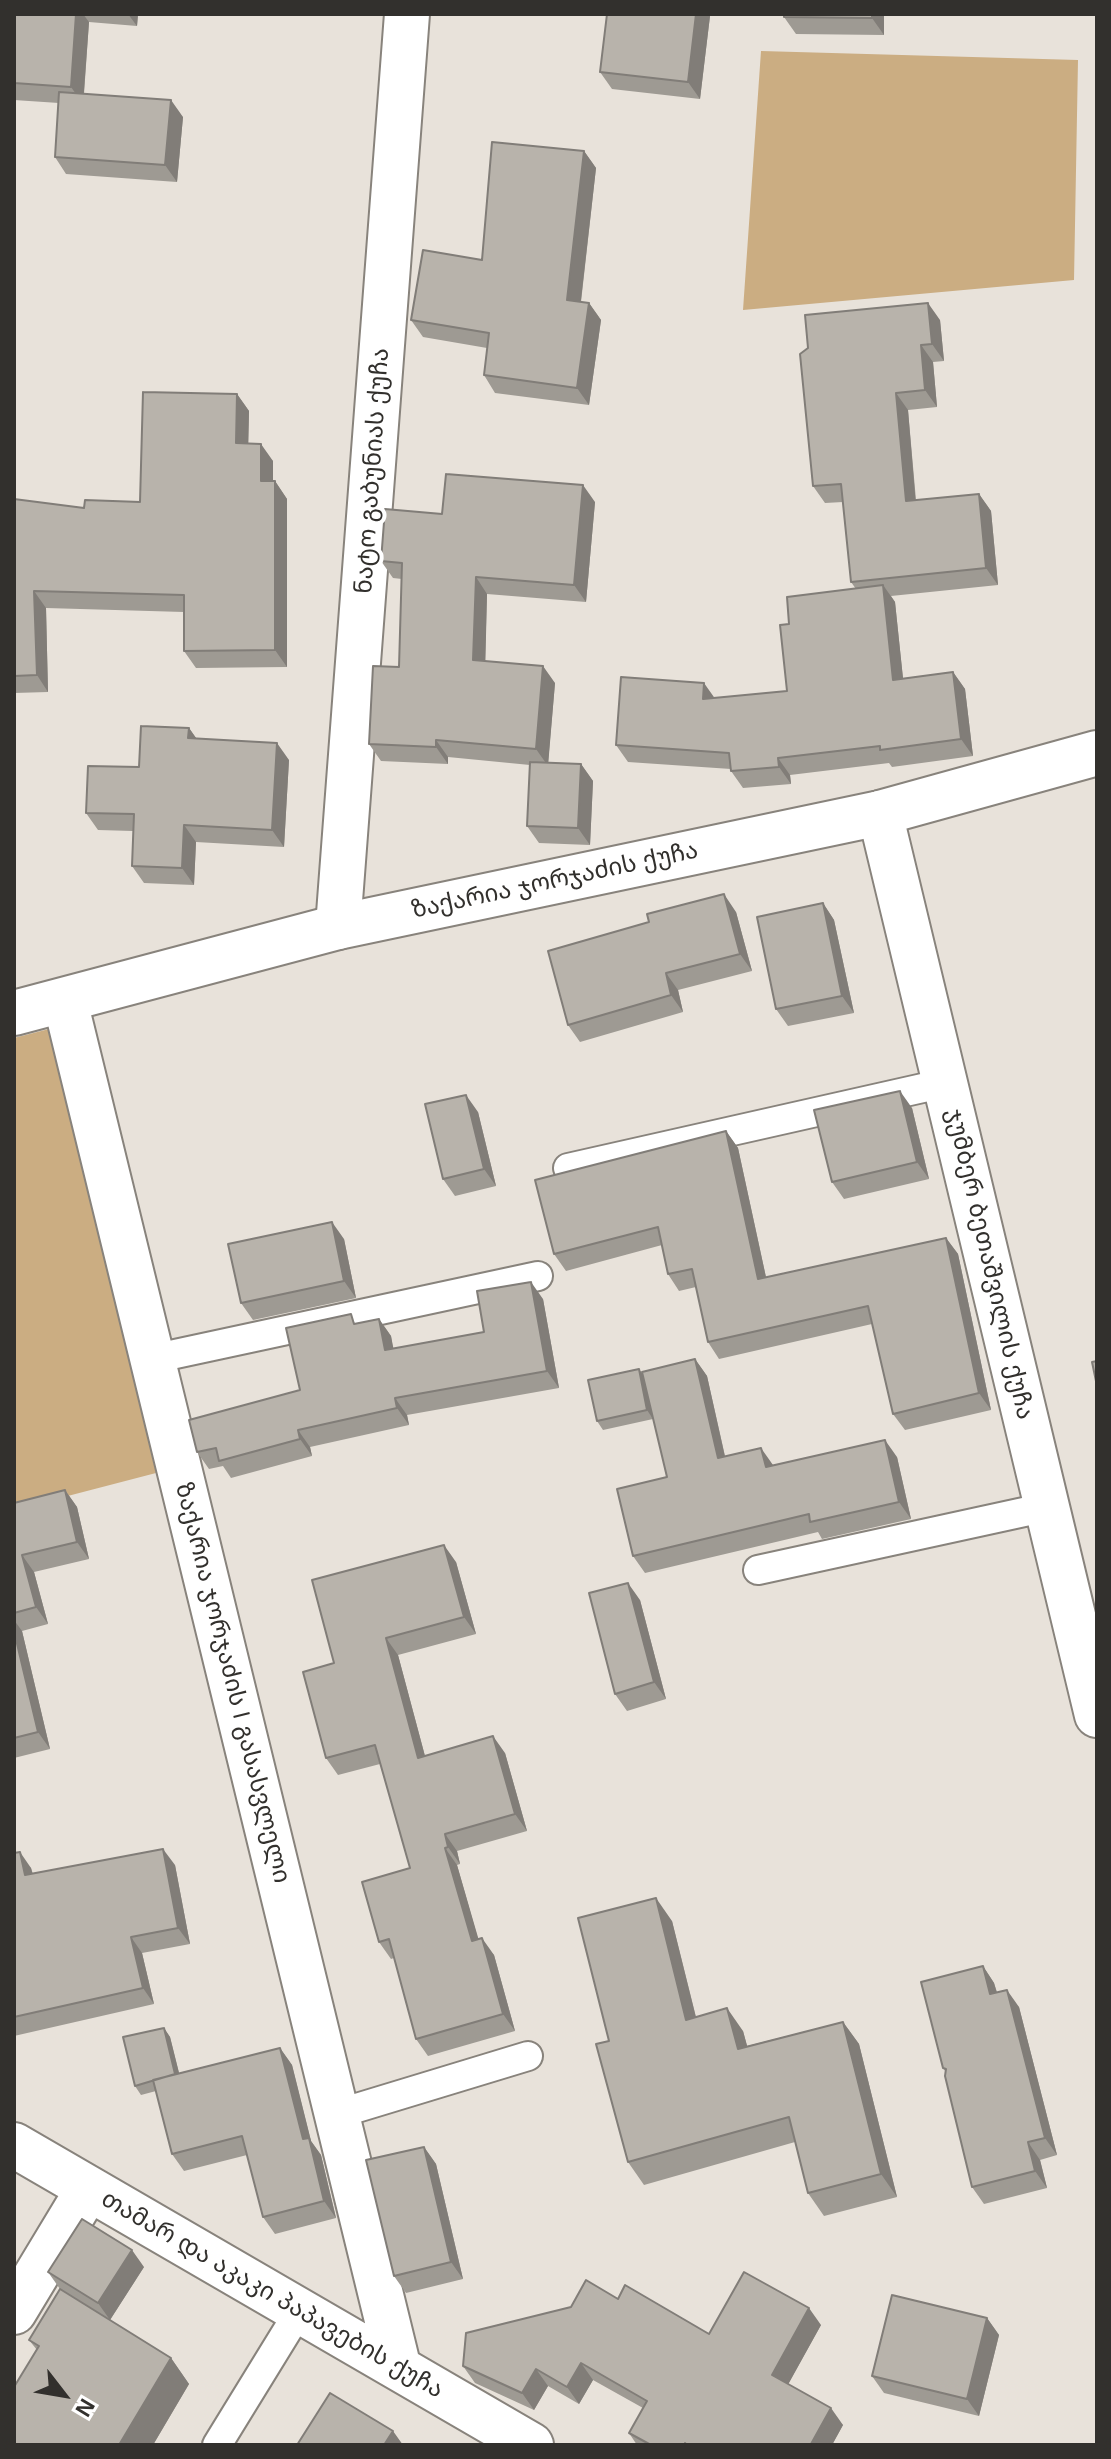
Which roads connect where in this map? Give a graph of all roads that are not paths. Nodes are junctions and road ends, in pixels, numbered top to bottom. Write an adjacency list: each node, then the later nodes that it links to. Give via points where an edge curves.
1 (407, 14): 4 (street, ნატო გაბუნიას ქუჩა)
2 (1097, 753): 3 (street, ზაქარია ჯორჯაძის ქუჩა)
3 (880, 813): 4 (street, ზაქარია ჯორჯაძის ქუჩა); 7 (street, ჯუმბერ ბეთაშვილის ქუჩა)
4 (338, 927): 5 (street, ზაქარია ჯორჯაძის ქუჩა)
5 (65, 1001): 6 (street, ზაქარია ჯორჯაძის ქუჩა); 10 (street, ზაქარია ჯორჯაძის I გასასვლელი)
6 (14, 1013)
7 (945, 1083): 8 (lane); 11 (street, ჯუმბერ ბეთაშვილის ქუჩა)
8 (568, 1168)
9 (538, 1276): 10 (lane)
10 (152, 1359): 15 (street, ზაქარია ჯორჯაძის I გასასვლელი)
11 (1047, 1507): 12 (lane); 13 (street, ჯუმბერ ბეთაშვილის ქუჩა)
12 (758, 1570)
13 (1097, 1715)
14 (528, 2056): 15 (lane)
15 (337, 2114): 20 (street, ზაქარია ჯორჯაძის I გასასვლელი)
16 (14, 2145): 17 (street, თამარ და აკაკი პაპავების ქუჩა)
17 (87, 2191): 18 (street, თამარ და აკაკი პაპავების ქუჩა); 19 (street)
18 (300, 2310): 20 (street, თამარ და აკაკი პაპავების ქუჩა); 21 (lane)
19 (14, 2312)
20 (398, 2365): 22 (street, თამარ და აკაკი პაპავების ქუჩა)
21 (217, 2445)
22 (531, 2445)

